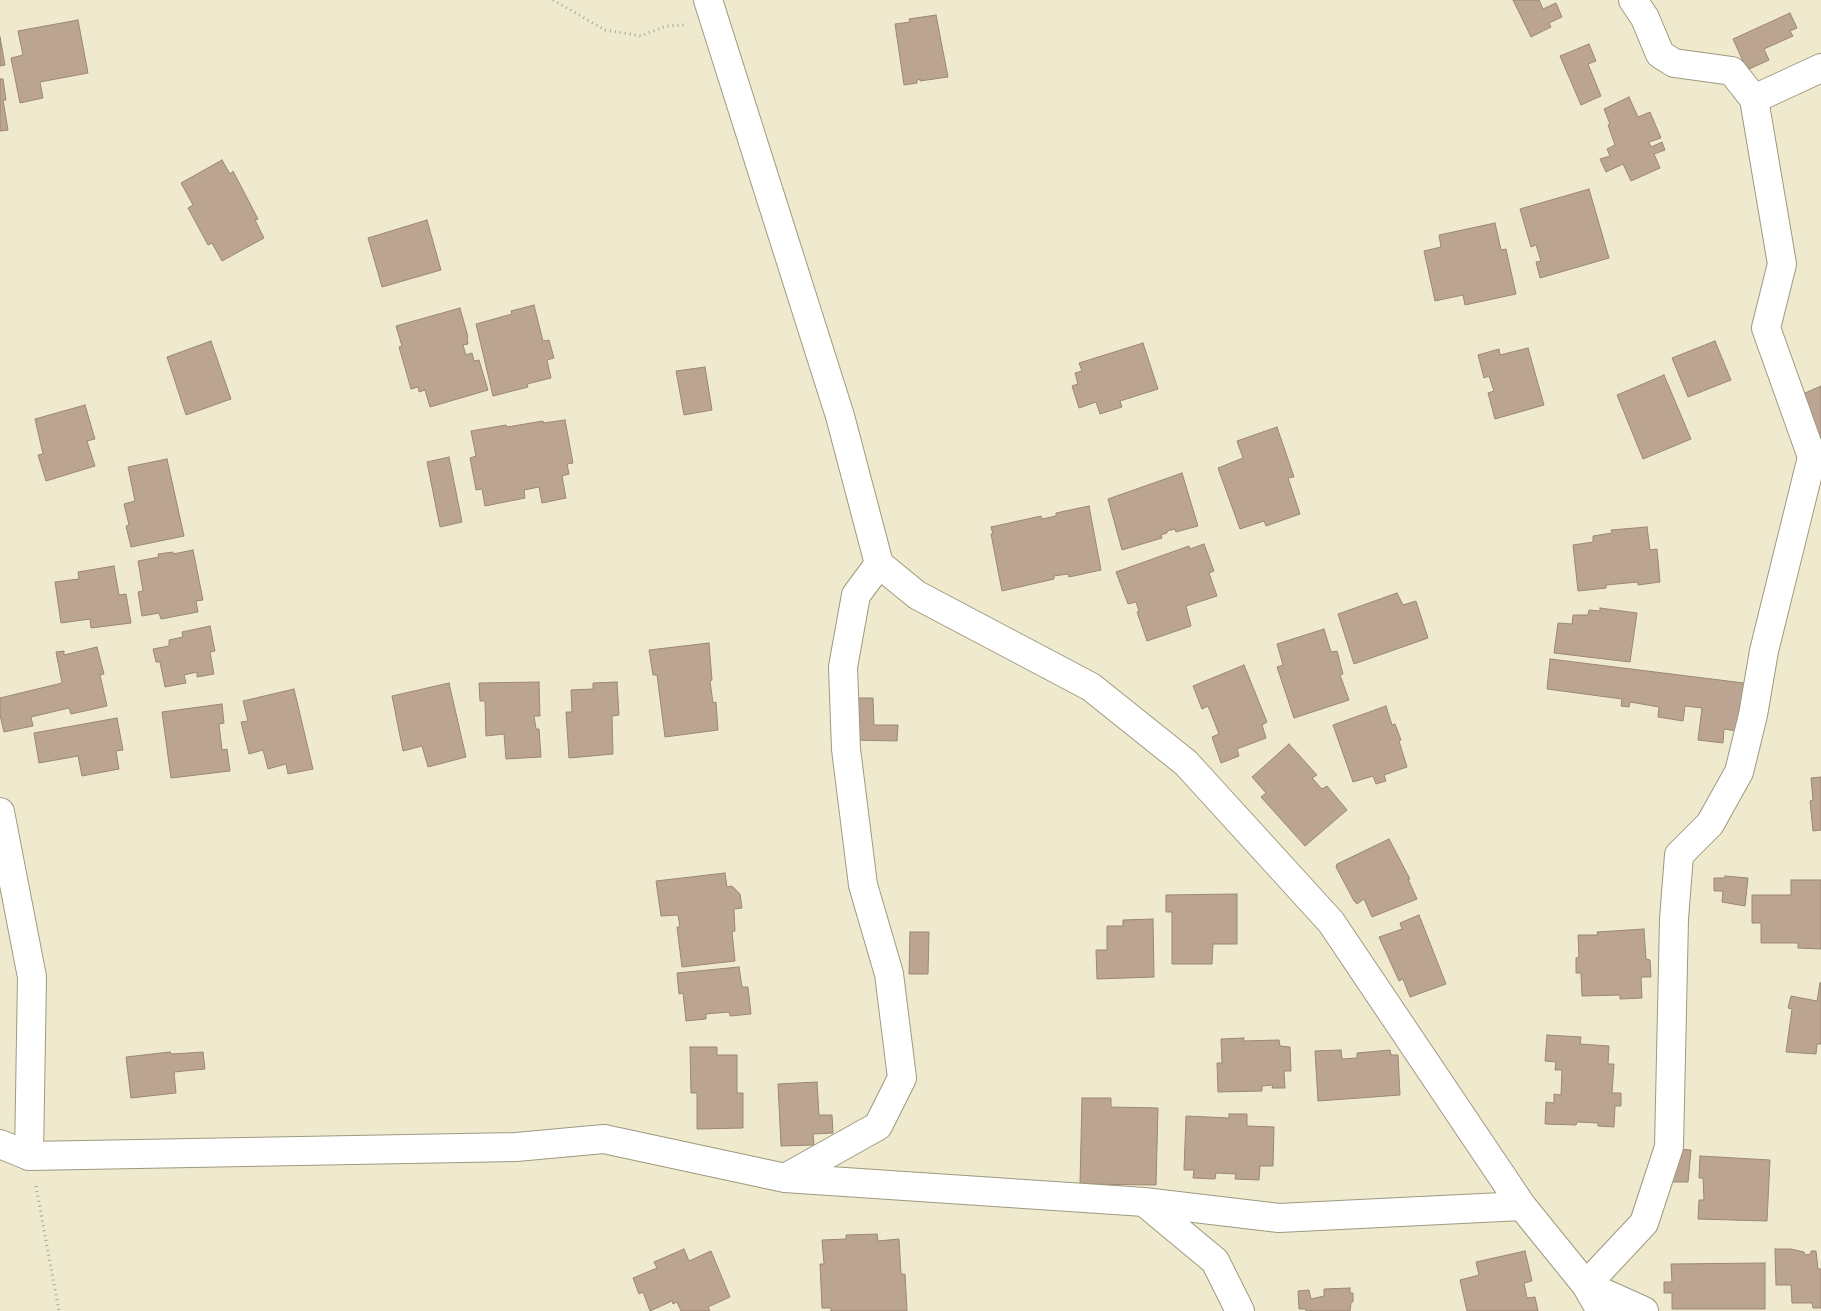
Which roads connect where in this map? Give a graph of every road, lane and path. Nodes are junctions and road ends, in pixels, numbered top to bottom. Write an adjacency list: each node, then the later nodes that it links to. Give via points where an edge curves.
1 (553, 0): 3 (path, via 605,30 641,36 666,26 696,25)
2 (1633, 0): 5 (street, via 1645,18 1660,54 1674,63 1732,71)
3 (710, 9): 6 (street, via 840,416)
4 (1821, 68): 5 (street)
5 (1754, 99): 13 (street, via 1782,264 1766,328 1812,457 1764,651 1739,772 1710,824 1679,855 1674,919 1669,1147 1644,1223)
6 (879, 564): 10 (street, via 856,595 851,622 843,667 846,749 863,885 889,974 902,1078 878,1126); 12 (street, via 917,595 1091,687 1186,763 1331,922)
7 (0, 812): 9 (street, via 32,977)
8 (0, 1144): 9 (street)
9 (29, 1156): 10 (street, via 516,1148 604,1139); 14 (path)
10 (785, 1178): 11 (street)
11 (1144, 1202): 12 (street, via 1279,1218); 15 (street, via 1215,1261)
12 (1522, 1206): 13 (street)
13 (1586, 1285): 16 (street); 17 (street)
14 (60, 1311)
15 (1240, 1311)
16 (1601, 1311)
17 (1644, 1311)

